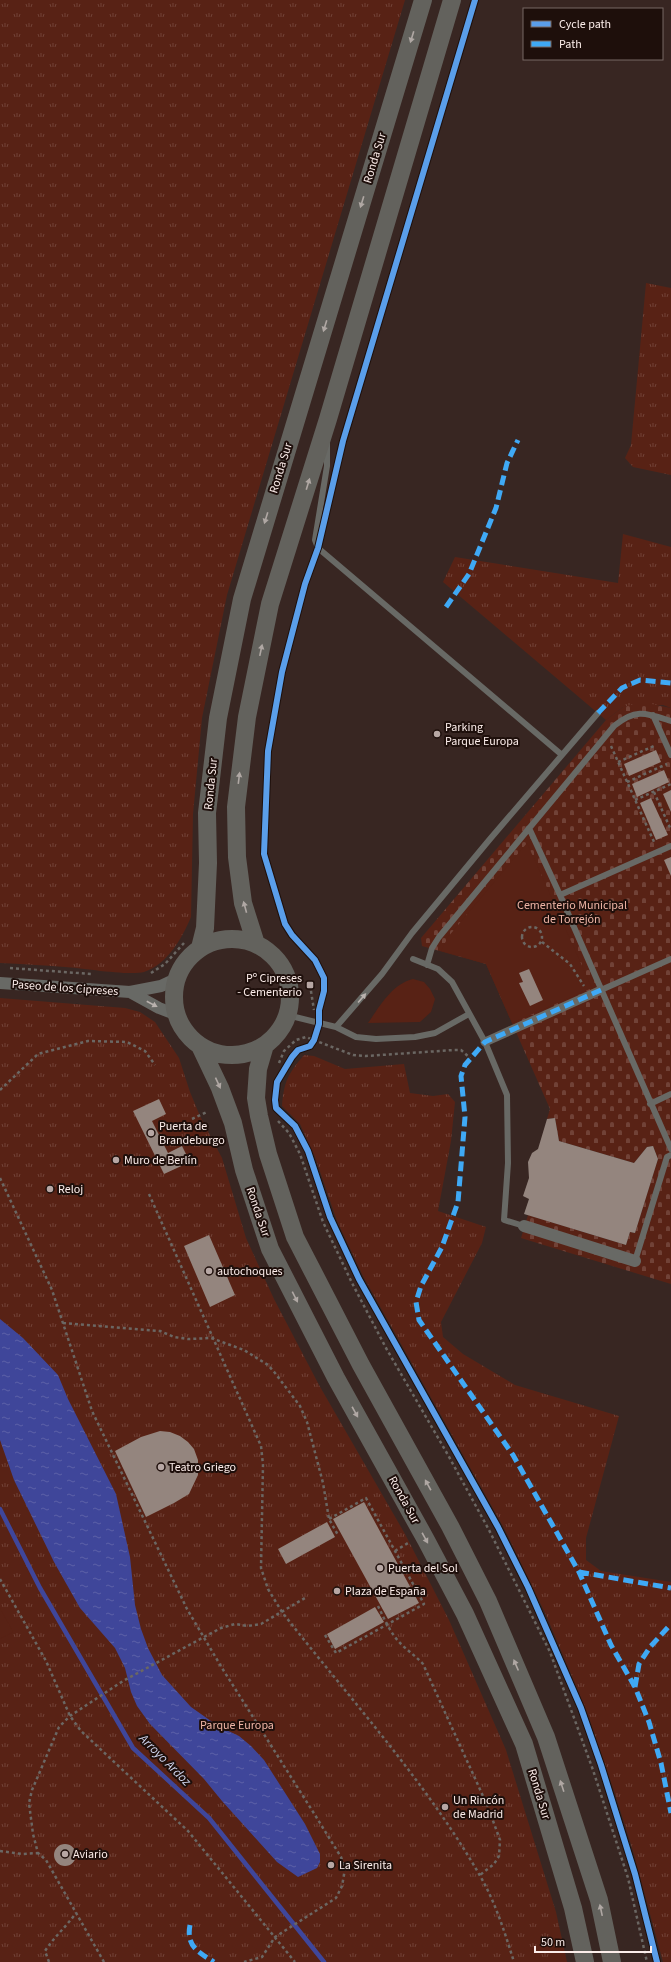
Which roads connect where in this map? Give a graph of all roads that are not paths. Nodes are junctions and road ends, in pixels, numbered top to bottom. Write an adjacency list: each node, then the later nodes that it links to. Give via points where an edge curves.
1 (423, 0): 13 (main road, Ronda Sur, one-way to 13, via 242,599 218,718 207,813 205,921)
2 (452, 0): 3 (main road)
3 (328, 419): 7 (lane, via 327,466 315,540 318,548); 12 (main road, one-way to 3, via 243,903 237,857 236,807 247,717 270,604)
4 (598, 713): 7 (lane)
5 (653, 715): 6 (lane); 8 (lane); 9 (lane, via 638,713 626,716 614,726)
6 (671, 721)
7 (562, 755): 24 (lane, one-way to 7)
8 (671, 755)
9 (529, 828): 11 (lane); 16 (lane, via 439,937)
10 (671, 846): 11 (lane)
11 (560, 895): 19 (lane)
12 (256, 944): 13 (main road, Ronda Sur, via 237,939 218,941); 23 (main road, Ronda Sur, via 281,966 288,982 290,998)
13 (200, 948): 17 (main road, Ronda Sur, via 185,962)
14 (413, 959): 16 (lane)
15 (671, 959): 19 (lane)
16 (427, 964): 22 (lane, via 438,969 452,982)
17 (176, 979): 20 (street, Paseo de los Cipreses, via 161,986); 21 (main road, Ronda Sur, via 173,997)
18 (0, 983): 20 (street, Paseo de los Cipreses)
19 (601, 990): 25 (street); 29 (lane)
20 (130, 992): 21 (street, Paseo de los Cipreses, one-way to 21)
21 (175, 1014): 27 (main road, Ronda Sur, via 185,1033)
22 (469, 1014): 24 (lane, via 434,1033 415,1037 356,1037); 25 (lane)
23 (287, 1015): 24 (lane); 26 (main road, Ronda Sur, via 279,1032)
24 (336, 1027)
25 (485, 1042): 32 (lane, via 507,1095 508,1163 504,1220)
26 (265, 1045): 27 (main road, Ronda Sur, via 245,1054 230,1055); 35 (main road, Ronda Sur, one-way to 26, via 599,1900 546,1737 488,1601 295,1238 268,1154 257,1104 258,1069)
27 (201, 1048): 34 (main road, Ronda Sur, one-way to 34, via 233,1123 244,1170 270,1249 336,1378 465,1614 524,1744 573,1908)
28 (671, 1094): 29 (lane)
29 (650, 1104): 30 (lane)
30 (671, 1149)
31 (671, 1155): 33 (lane, via 667,1156)
32 (524, 1226): 33 (street)
33 (636, 1260)
34 (585, 1962)
35 (612, 1962)

